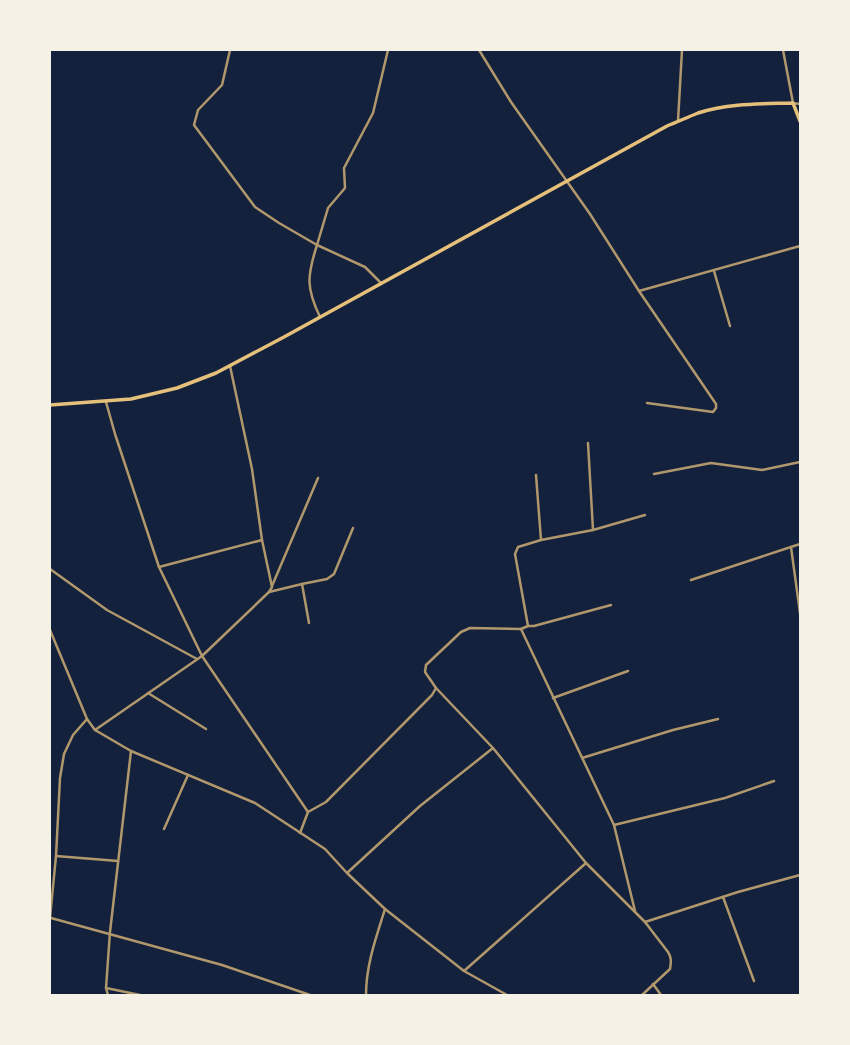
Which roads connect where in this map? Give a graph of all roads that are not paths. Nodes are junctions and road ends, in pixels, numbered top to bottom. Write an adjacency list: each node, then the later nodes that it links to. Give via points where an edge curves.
1 (230, 50): 11 (street, via 222,84 198,110 194,125 255,206)
2 (388, 50): 11 (street, via 373,113 344,168 345,188 328,208)
3 (479, 50): 10 (street, via 511,102)
4 (682, 50): 9 (street)
5 (782, 50): 6 (street)
6 (793, 103): 7 (street); 8 (main road); 9 (main road, via 741,104 698,113)
7 (800, 104)
8 (800, 121)
9 (678, 122): 10 (main road)
10 (567, 181): 14 (main road); 15 (street)
11 (317, 245): 14 (street, via 365,266); 16 (street, via 309,278 312,301)
12 (800, 246): 13 (street)
13 (714, 271): 15 (street); 17 (street)
14 (381, 283): 16 (main road)
15 (639, 292): 20 (street, via 716,404 716,408 713,412)
16 (320, 317): 18 (main road)
17 (730, 326)
18 (230, 366): 19 (main road, via 177,388); 30 (street, via 252,469)
19 (106, 402): 21 (main road); 34 (street)
20 (648, 403)
21 (50, 405)
22 (588, 443): 29 (street)
23 (800, 462): 24 (street, via 762,470 711,464)
24 (654, 474)
25 (536, 475): 31 (street)
26 (318, 478): 38 (street)
27 (645, 515): 29 (street)
28 (353, 528): 37 (street, via 334,574 327,579)
29 (592, 530): 31 (street)
30 (262, 540): 34 (street); 38 (street)
31 (541, 540): 43 (street, via 518,547 515,554)
32 (800, 544): 33 (street)
33 (790, 547): 36 (street); 41 (street)
34 (159, 567): 46 (street)
35 (50, 569): 47 (street, via 107,610)
36 (691, 580)
37 (302, 584): 39 (street); 42 (street)
38 (272, 586): 39 (street)
39 (269, 592): 46 (street)
40 (611, 605): 43 (street)
41 (800, 613)
42 (310, 623)
43 (528, 626): 44 (street)
44 (521, 629): 49 (street, via 470,628 461,632 426,665 425,672); 51 (street)
45 (50, 630): 52 (street)
46 (202, 656): 47 (street); 61 (street)
47 (197, 659): 50 (street)
48 (628, 671): 51 (street)
49 (436, 688): 56 (street); 61 (street, via 326,802)
50 (148, 693): 54 (street); 55 (street)
51 (553, 698): 58 (street)
52 (87, 719): 55 (street); 65 (street, via 73,735 64,754 60,778)
53 (718, 719): 58 (street)
54 (206, 728)
55 (96, 730): 57 (street)
56 (493, 748): 67 (street); 68 (street, via 420,806)
57 (131, 751): 59 (street); 66 (street)
58 (582, 758): 62 (street)
59 (188, 774): 63 (street); 64 (street, via 255,803)
60 (774, 781): 62 (street, via 725,798)
61 (308, 812): 64 (street)
62 (614, 825): 72 (street)
63 (164, 829)
64 (300, 833): 68 (street, via 325,850)
65 (56, 856): 66 (street); 73 (street)
66 (118, 861): 75 (street)
67 (586, 863): 72 (street); 76 (street)
68 (347, 873): 71 (street)
69 (800, 874): 70 (street)
70 (723, 896): 74 (street); 77 (street)
71 (385, 909): 76 (street); 83 (street, via 371,952)
72 (635, 911): 74 (street)
73 (50, 918): 75 (street)
74 (645, 922): 78 (street, via 671,959 670,968)
75 (110, 934): 79 (street); 82 (street, via 222,965)
76 (464, 971): 84 (street)
77 (754, 981)
78 (653, 984): 85 (street); 86 (street)
79 (106, 988): 80 (street); 81 (street)
80 (108, 995)
81 (140, 995)
82 (310, 995)
83 (366, 995)
84 (507, 995)
85 (642, 995)
86 (661, 995)

